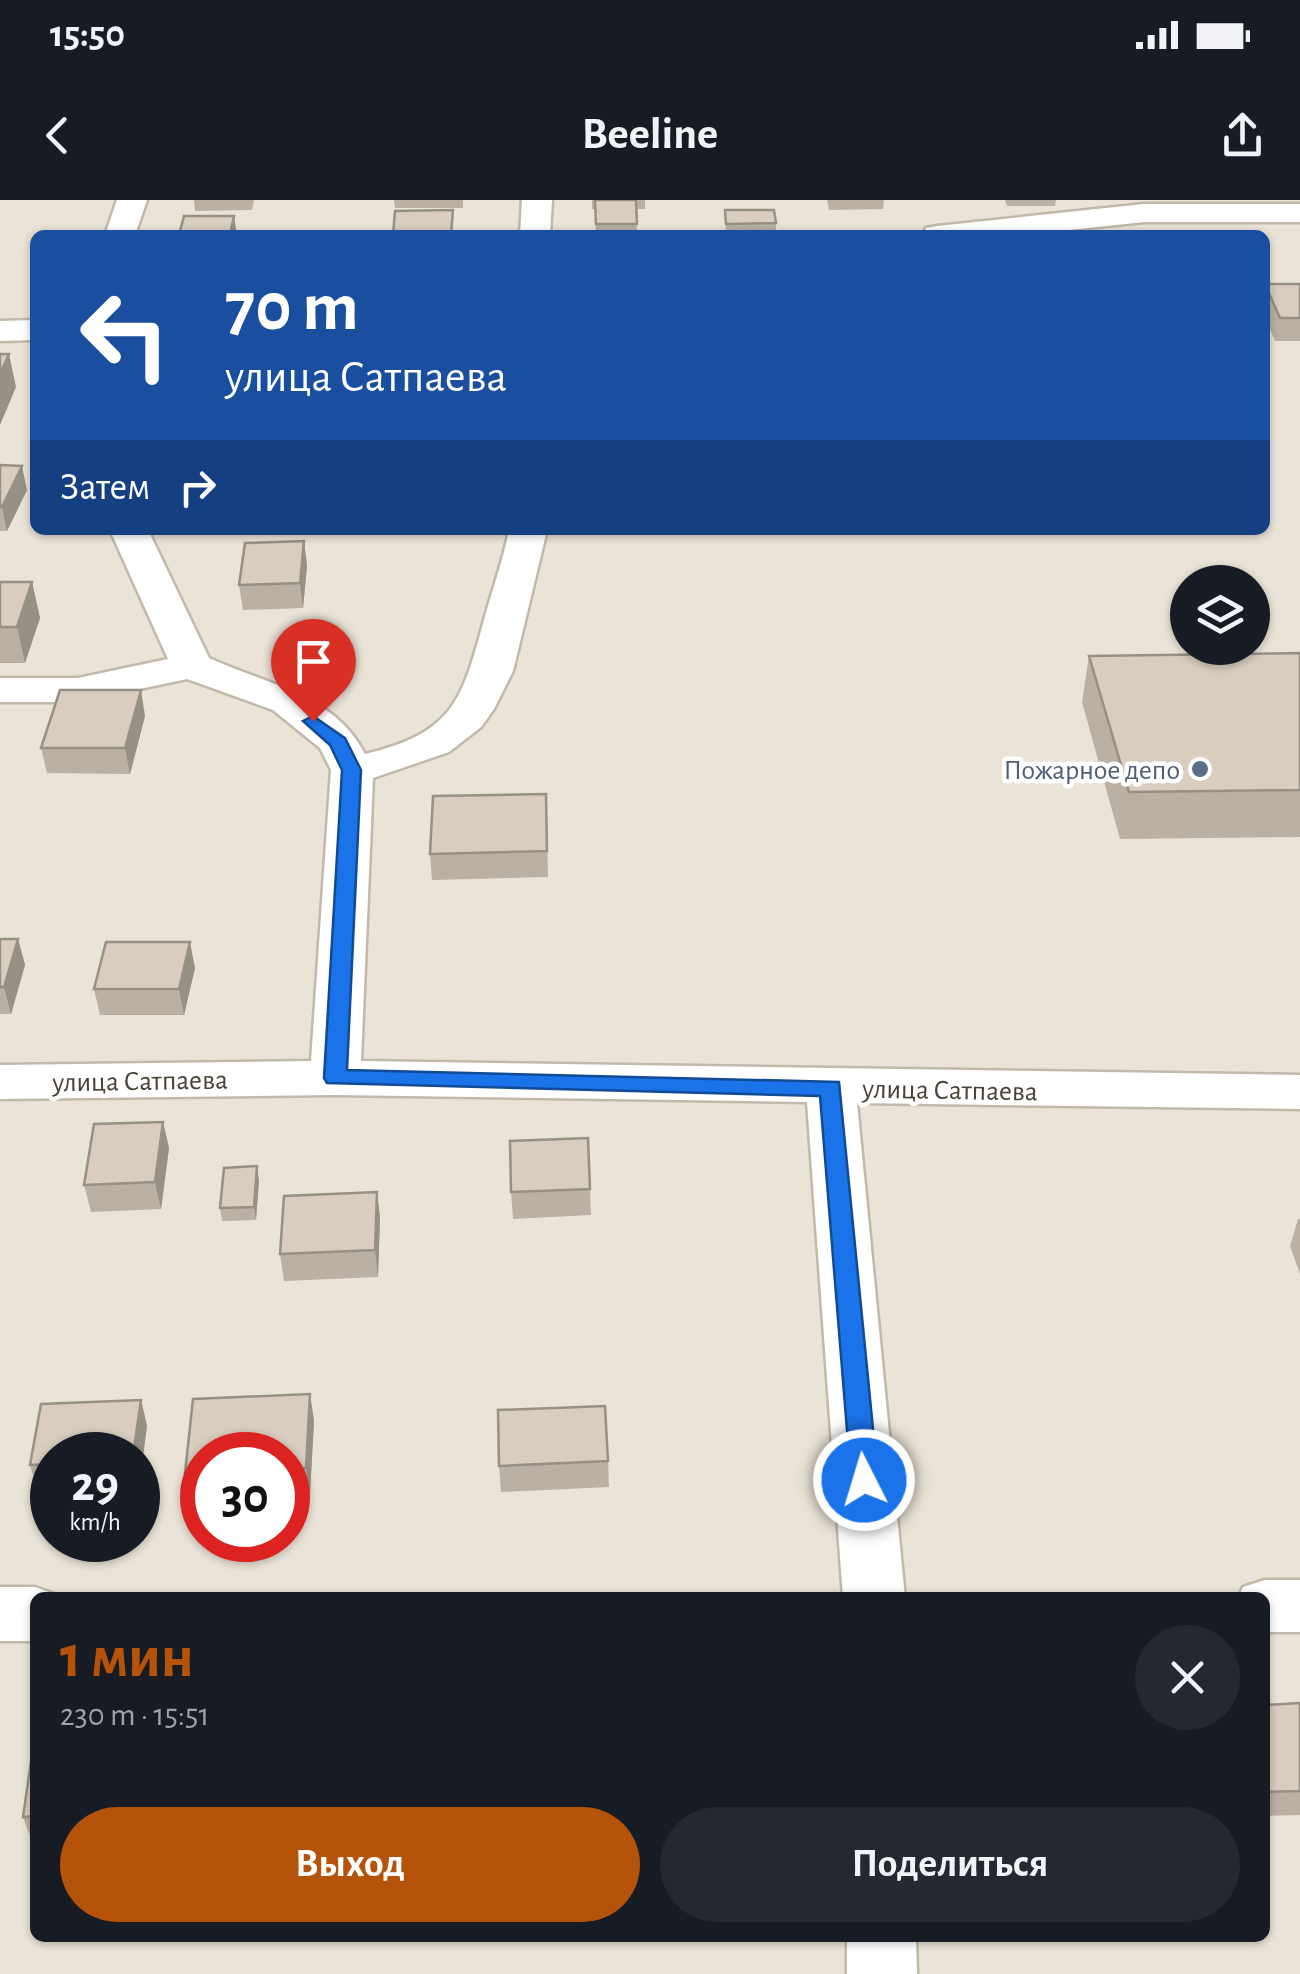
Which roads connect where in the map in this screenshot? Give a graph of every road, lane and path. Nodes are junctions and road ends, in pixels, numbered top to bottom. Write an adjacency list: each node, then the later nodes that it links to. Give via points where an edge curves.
1 (132, 200): 5 (street)
2 (537, 200): 6 (street)
3 (932, 200): 7 (street)
4 (1300, 212): 8 (street, via 1144,213)
5 (122, 230)
6 (536, 230)
7 (935, 230)
8 (983, 230)
9 (1300, 236): 10 (street)
10 (1270, 238)
11 (30, 330): 12 (street)
12 (0, 331)
13 (131, 535): 15 (street)
14 (527, 535): 17 (street, via 490,679 464,724 408,759)
15 (192, 666): 16 (street, via 78,690); 17 (street, via 288,701 338,742)
16 (0, 690)
17 (352, 770): 18 (street)
18 (335, 1078): 19 (street, улица Сатпаева); 20 (street, улица Сатпаева)
19 (0, 1082)
20 (831, 1088): 21 (street, улица Сатпаева); 22 (street)
21 (1300, 1092)
22 (873, 1592)
23 (1270, 1606): 24 (street)
24 (1300, 1606)
25 (0, 1614): 26 (street)
26 (30, 1614)
27 (882, 1942): 28 (street)
28 (882, 1974)

